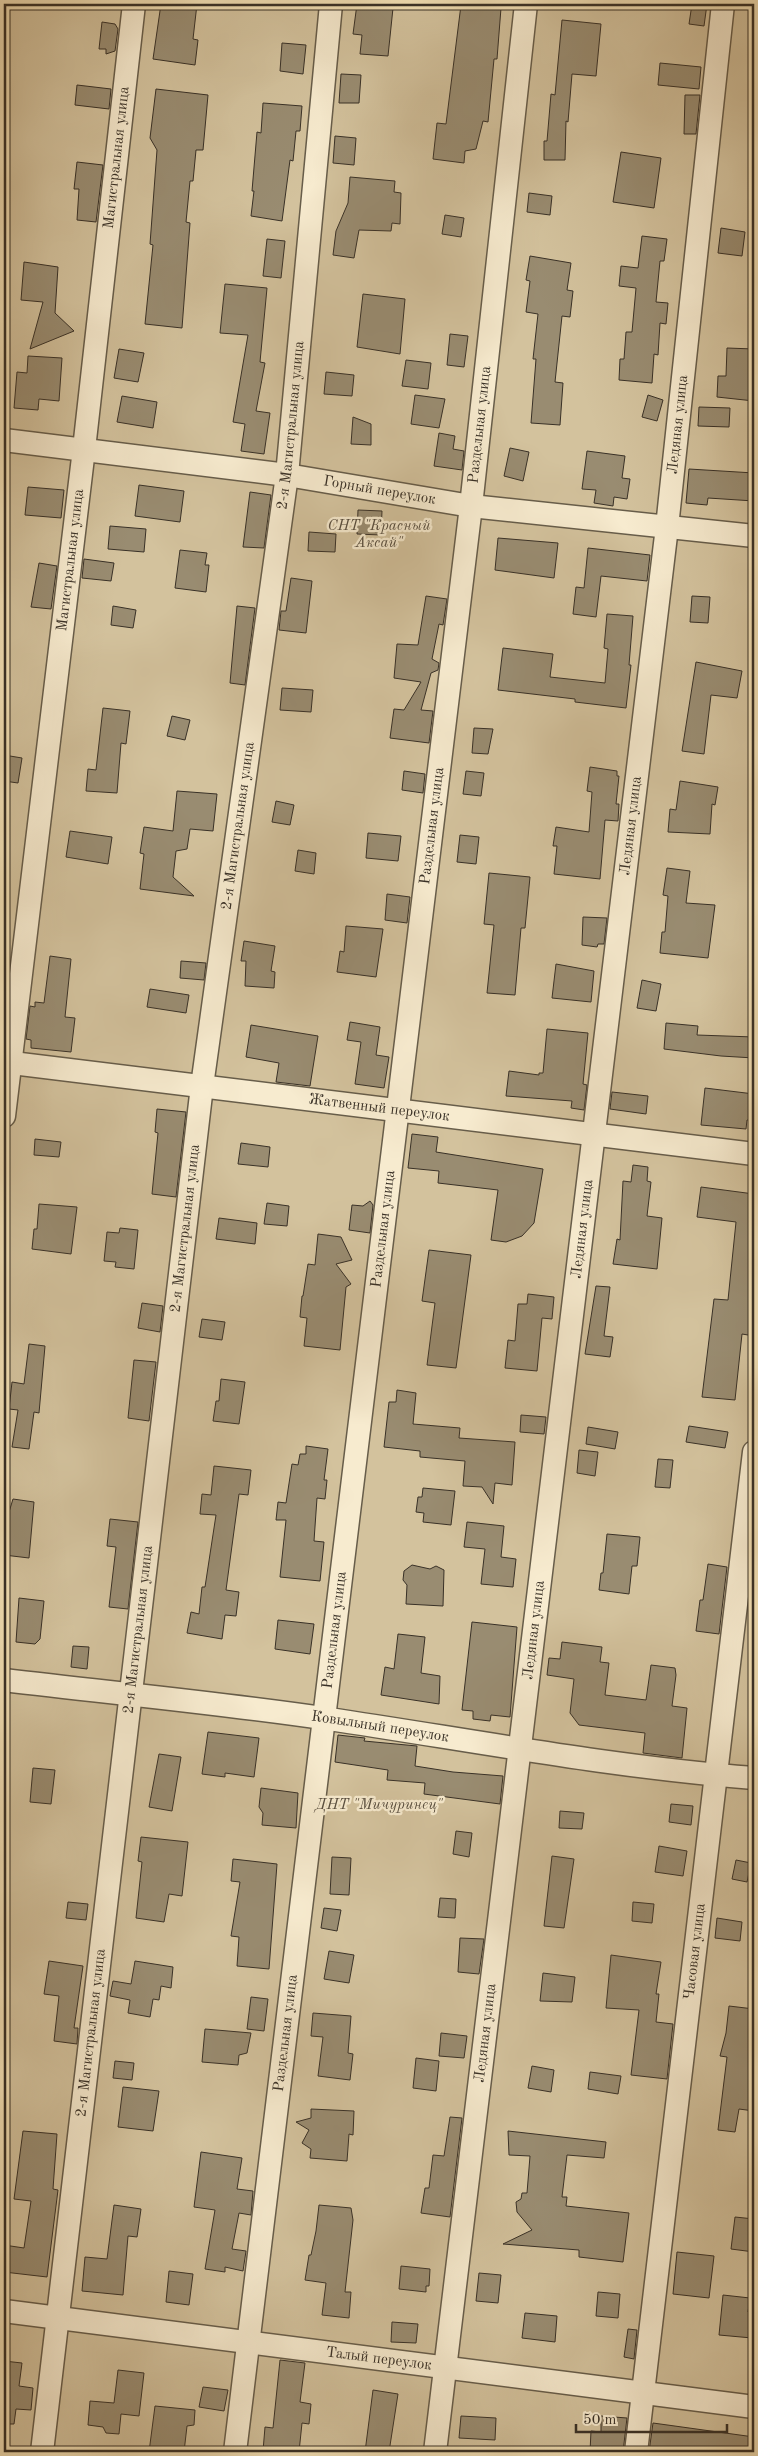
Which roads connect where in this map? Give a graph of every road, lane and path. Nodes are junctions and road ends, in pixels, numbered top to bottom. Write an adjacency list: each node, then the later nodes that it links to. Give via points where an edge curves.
1 (134, 4): 6 (street, Магистральная улица)
2 (332, 4): 7 (street, 2-я Магистральная улица)
3 (526, 4): 8 (street, Раздельная улица)
4 (723, 4): 9 (street, Ледяная улица)
5 (4, 440): 6 (street, Горный переулок)
6 (84, 449): 7 (street, Горный переулок); 11 (street, Магистральная улица)
7 (287, 475): 8 (street, Горный переулок); 12 (street, 2-я Магистральная улица)
8 (471, 506): 9 (street, Горный переулок); 13 (street, Раздельная улица)
9 (667, 527): 10 (street, Горный переулок); 15 (street, Ледяная улица)
10 (754, 536)
11 (7, 1062): 12 (street, Жатвенный переулок); 14 (street, Магистральная улица)
12 (202, 1086): 13 (street, Жатвенный переулок); 19 (street, 2-я Магистральная улица)
13 (397, 1110): 15 (street, Жатвенный переулок); 20 (street, Раздельная улица)
14 (4, 1116)
15 (594, 1135): 16 (street, Жатвенный переулок); 21 (street, Ледяная улица)
16 (754, 1154)
17 (754, 1452): 22 (street, Часовая улица)
18 (4, 1680): 19 (street, Ковыльный переулок)
19 (131, 1695): 20 (street, Ковыльный переулок); 25 (street, 2-я Магистральная улица)
20 (326, 1719): 21 (street, Ковыльный переулок); 26 (street, Раздельная улица)
21 (521, 1749): 22 (street, Ковыльный переулок); 27 (street, Ледяная улица)
22 (715, 1775): 23 (street, Ковыльный переулок); 28 (street, Часовая улица)
23 (754, 1778)
24 (4, 2311): 25 (street, Талый переулок)
25 (58, 2318): 26 (street, Талый переулок); 30 (street, 2-я Магистральная улица)
26 (249, 2342): 27 (street, Талый переулок); 31 (street, Раздельная улица)
27 (445, 2368): 28 (street, Талый переулок); 32 (street, Ледяная улица)
28 (644, 2391): 29 (street, Талый переулок); 33 (street, Часовая улица)
29 (754, 2407)
30 (42, 2452)
31 (236, 2452)
32 (435, 2452)
33 (636, 2452)

